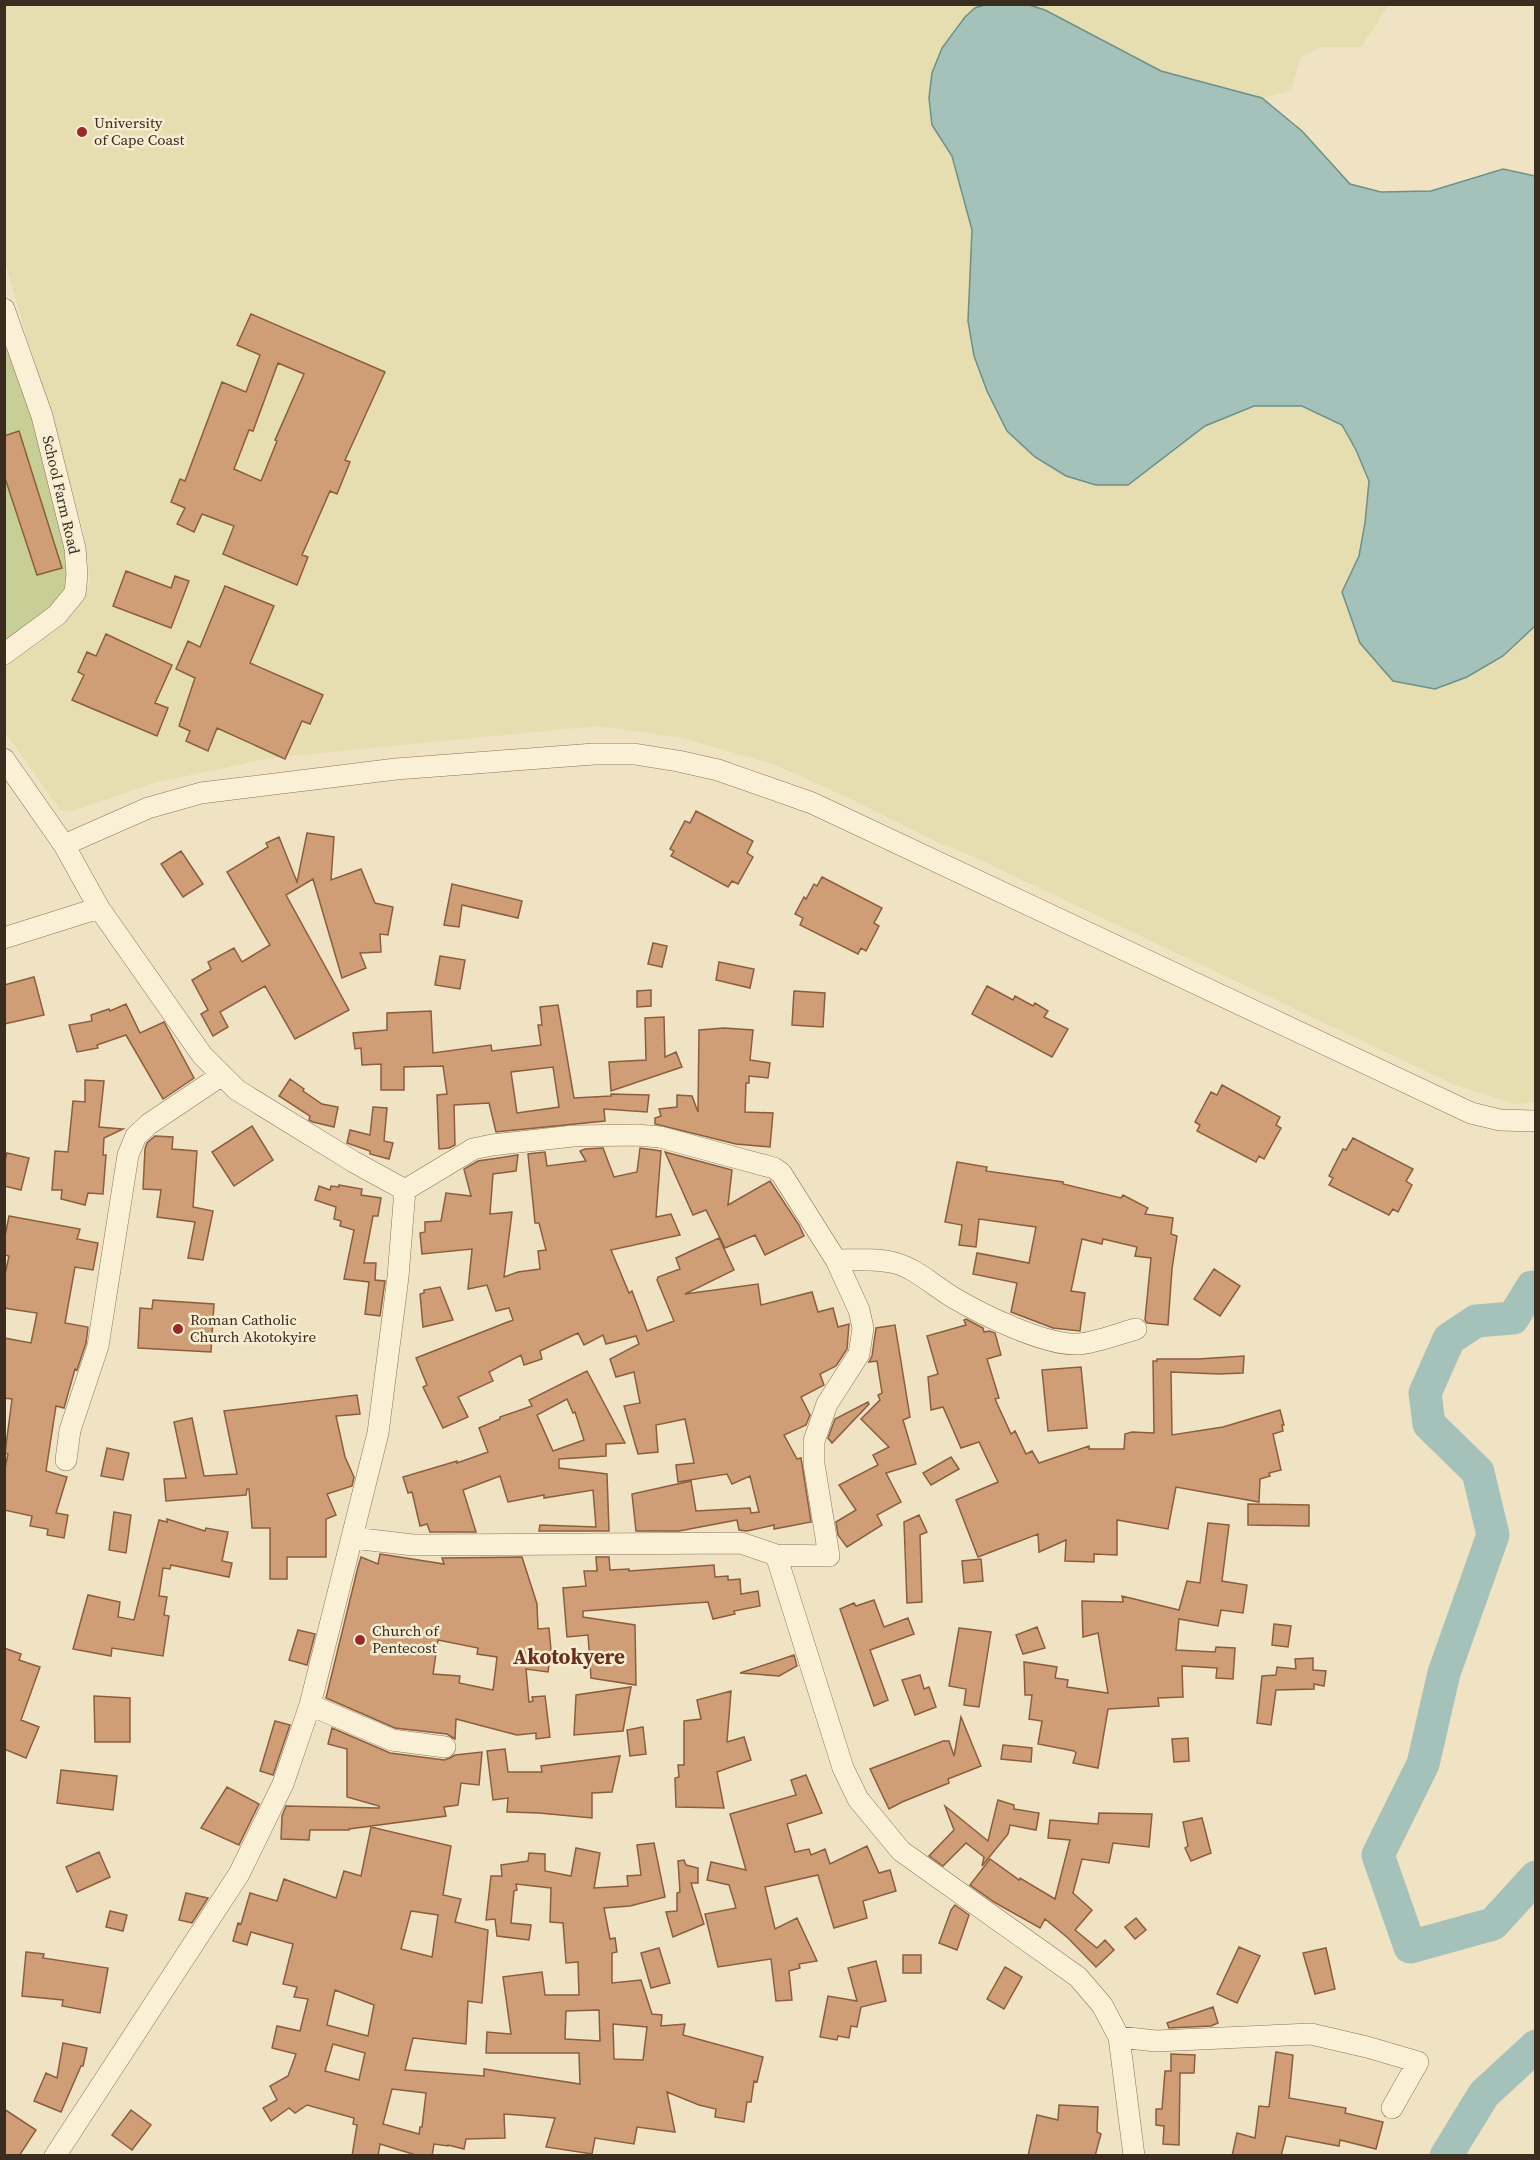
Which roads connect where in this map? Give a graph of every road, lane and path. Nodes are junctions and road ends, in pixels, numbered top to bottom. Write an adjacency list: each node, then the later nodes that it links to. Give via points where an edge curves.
1 (4, 309): 2 (street, School Farm Road, via 42,416 75,548 77,574 75,593 57,615)
2 (4, 654)
3 (4, 759): 4 (street)
4 (64, 845): 5 (street); 8 (street, via 148,808 201,794 271,784 396,769 594,754 634,754 678,761 717,770 812,803 1471,1113 1500,1120)
5 (99, 908): 6 (street); 7 (street, via 201,1055)
6 (4, 939)
7 (222, 1075): 9 (street, via 237,1090); 12 (street, via 149,1124 136,1136 128,1155 98,1346 70,1430)
8 (1536, 1121)
9 (405, 1190): 10 (street, via 473,1149 492,1145 573,1136 660,1137 782,1173); 13 (street, via 378,1432)
10 (836, 1260): 11 (street, via 897,1264 955,1299 1052,1341 1092,1342); 14 (street, via 863,1328 859,1354 827,1404 813,1441 829,1556)
11 (1136, 1329)
12 (66, 1460)
13 (353, 1538): 14 (street, via 413,1545 741,1543); 15 (street)
14 (776, 1555): 17 (street, via 843,1768 858,1799 901,1851 1078,1977 1102,2005)
15 (310, 1705): 16 (street, via 392,1740); 19 (street, via 283,1784 239,1874)
16 (445, 1747)
17 (1119, 2037): 18 (street, via 1156,2041 1311,2034 1418,2062); 20 (street)
18 (1392, 2108)
19 (55, 2156)
20 (1134, 2156)

